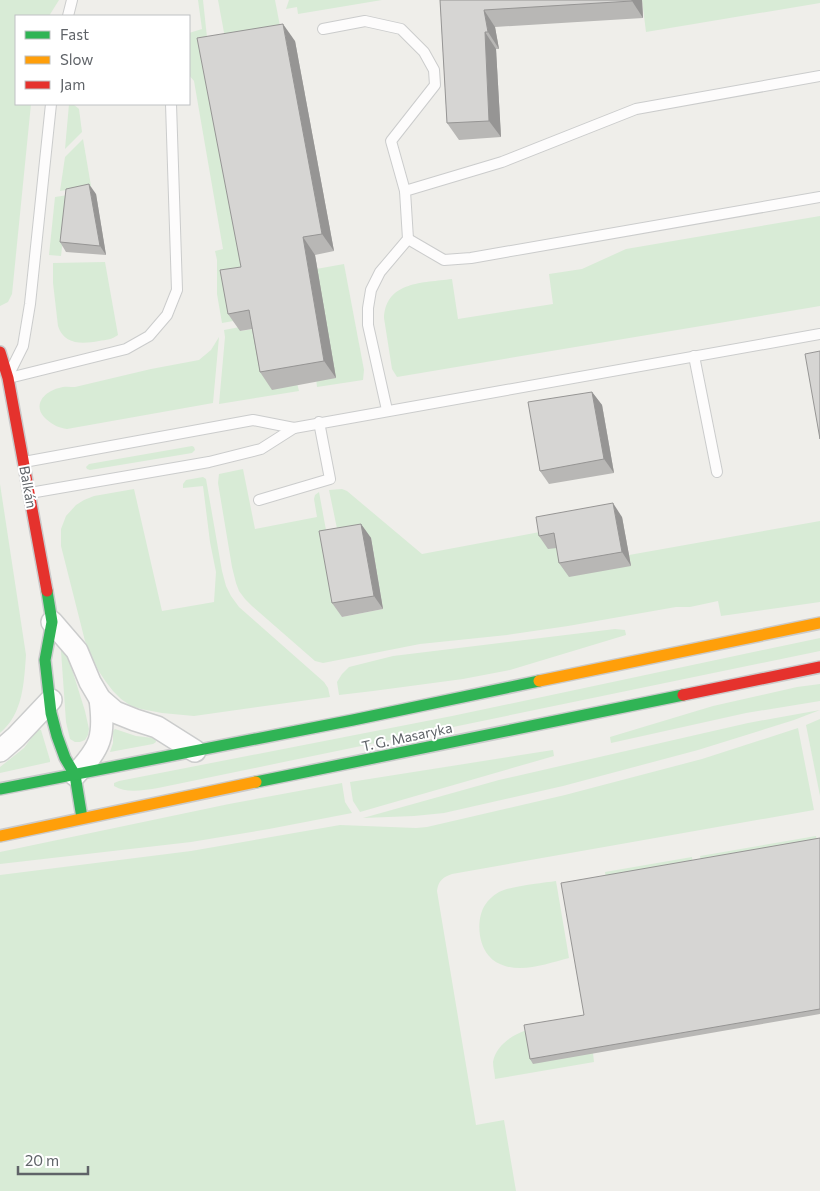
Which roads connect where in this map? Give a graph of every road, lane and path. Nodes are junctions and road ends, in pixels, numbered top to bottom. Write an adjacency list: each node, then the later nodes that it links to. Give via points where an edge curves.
1 (72, 0): 2 (lane)
2 (68, 15)
3 (323, 29): 7 (lane, via 365,21 401,29 424,52 434,70 435,85 391,141)
4 (820, 76): 7 (lane, via 636,109 502,162)
5 (51, 105): 13 (lane, via 30,304 23,346)
6 (171, 105): 13 (lane, via 177,290 167,315 149,336 126,349)
7 (405, 191): 9 (lane)
8 (820, 197): 9 (lane, via 471,258 444,260)
9 (408, 239): 14 (lane, via 380,272 371,290 368,308 368,325)
10 (820, 334): 12 (lane)
11 (0, 352): 13 (street, Balkán)
12 (694, 356): 14 (lane); 18 (lane)
13 (8, 378): 17 (street, Balkán)
14 (387, 410): 15 (lane)
15 (319, 422): 16 (lane); 20 (lane, via 330,479)
16 (294, 428): 17 (lane, via 253,420); 19 (lane, via 261,449 209,462)
17 (24, 462): 19 (street, Balkán)
18 (717, 472)
19 (30, 493): 21 (street, Balkán)
20 (260, 500)
21 (52, 622): 24 (street, via 77,650); 25 (street, Balkán, via 45,660)
22 (820, 623): 27 (street, T. G. Masaryka)
23 (820, 667): 30 (street, T. G. Masaryka)
24 (100, 699): 27 (street, via 115,712 157,727); 28 (street, via 102,735 97,748)
25 (51, 700): 26 (street); 28 (street, Balkán, via 56,736)
26 (0, 751)
27 (195, 751): 28 (street, T. G. Masaryka)
28 (75, 775): 29 (street, T. G. Masaryka); 30 (street, Balkán)
29 (0, 789)
30 (82, 818): 31 (street, T. G. Masaryka)
31 (0, 836)

